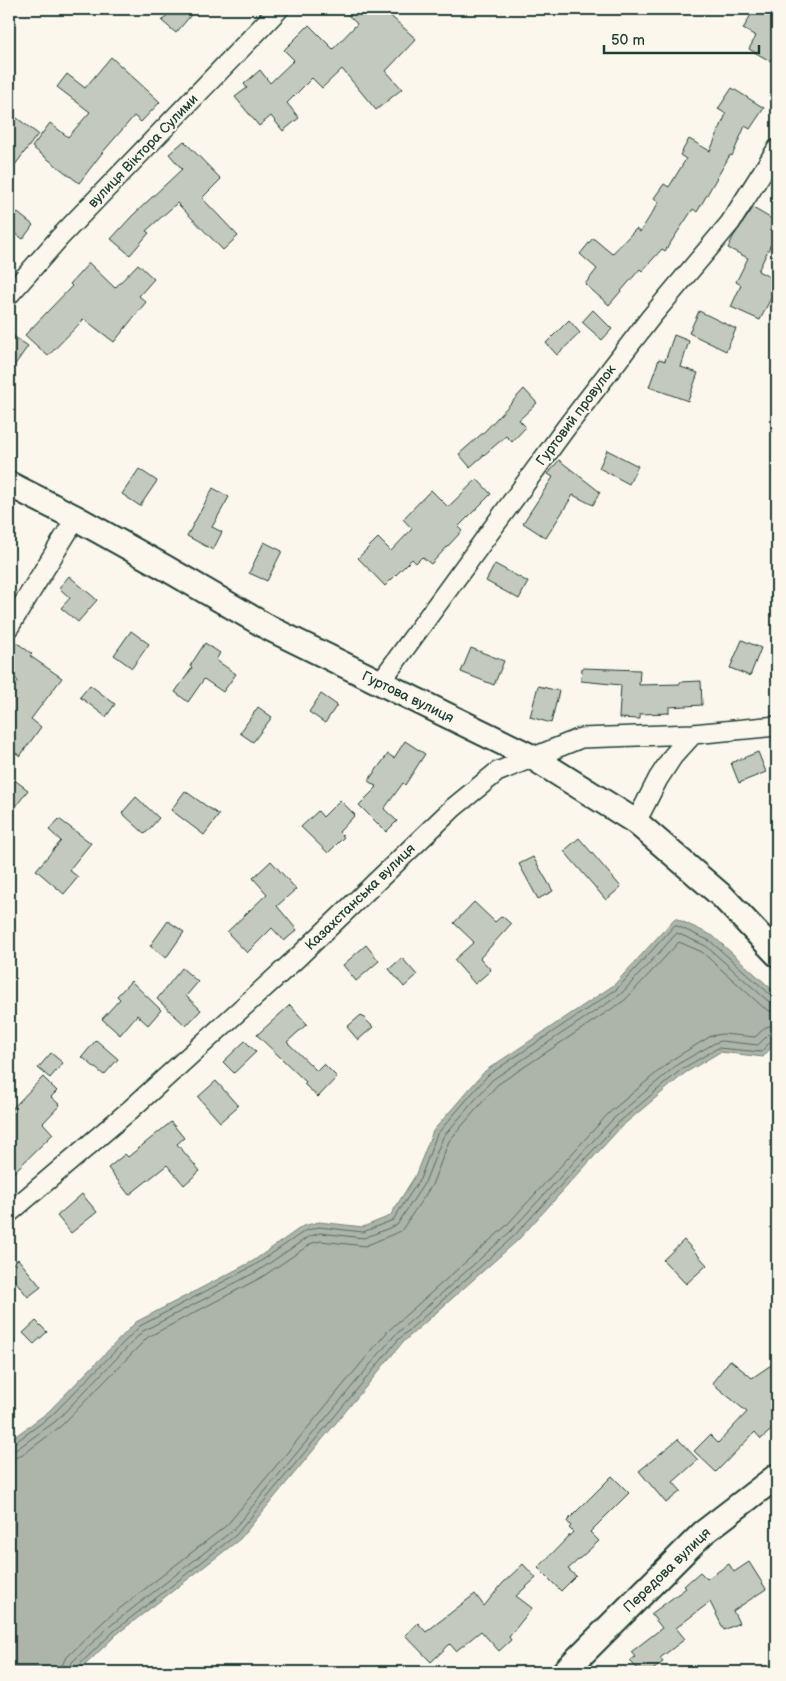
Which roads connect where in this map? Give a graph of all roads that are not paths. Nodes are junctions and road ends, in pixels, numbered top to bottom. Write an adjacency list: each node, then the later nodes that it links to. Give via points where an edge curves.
1 (279, 9): 3 (street, вулиця Віктора Сулими, via 60,237)
2 (777, 149): 7 (street, Гуртовий провулок, via 730,223 651,317 565,429)
3 (9, 295)
4 (9, 484): 5 (street, Гуртова вулиця)
5 (76, 518): 6 (street); 7 (street, Гуртова вулиця, via 269,628)
6 (9, 627)
7 (379, 684): 10 (street, Гуртова вулиця)
8 (777, 726): 9 (street, Казахстанська вулиця)
9 (693, 734): 10 (street, Казахстанська вулиця, via 581,738); 11 (street, via 658,778)
10 (532, 757): 11 (street, Гуртова вулиця); 13 (street, Казахстанська вулиця, via 497,772 453,808 290,964 130,1110)
11 (636, 822): 12 (street, Гуртова вулиця, via 723,897)
12 (777, 954)
13 (9, 1213)
14 (777, 1476): 15 (street, Передова вулиця, via 703,1533)
15 (564, 1672)

